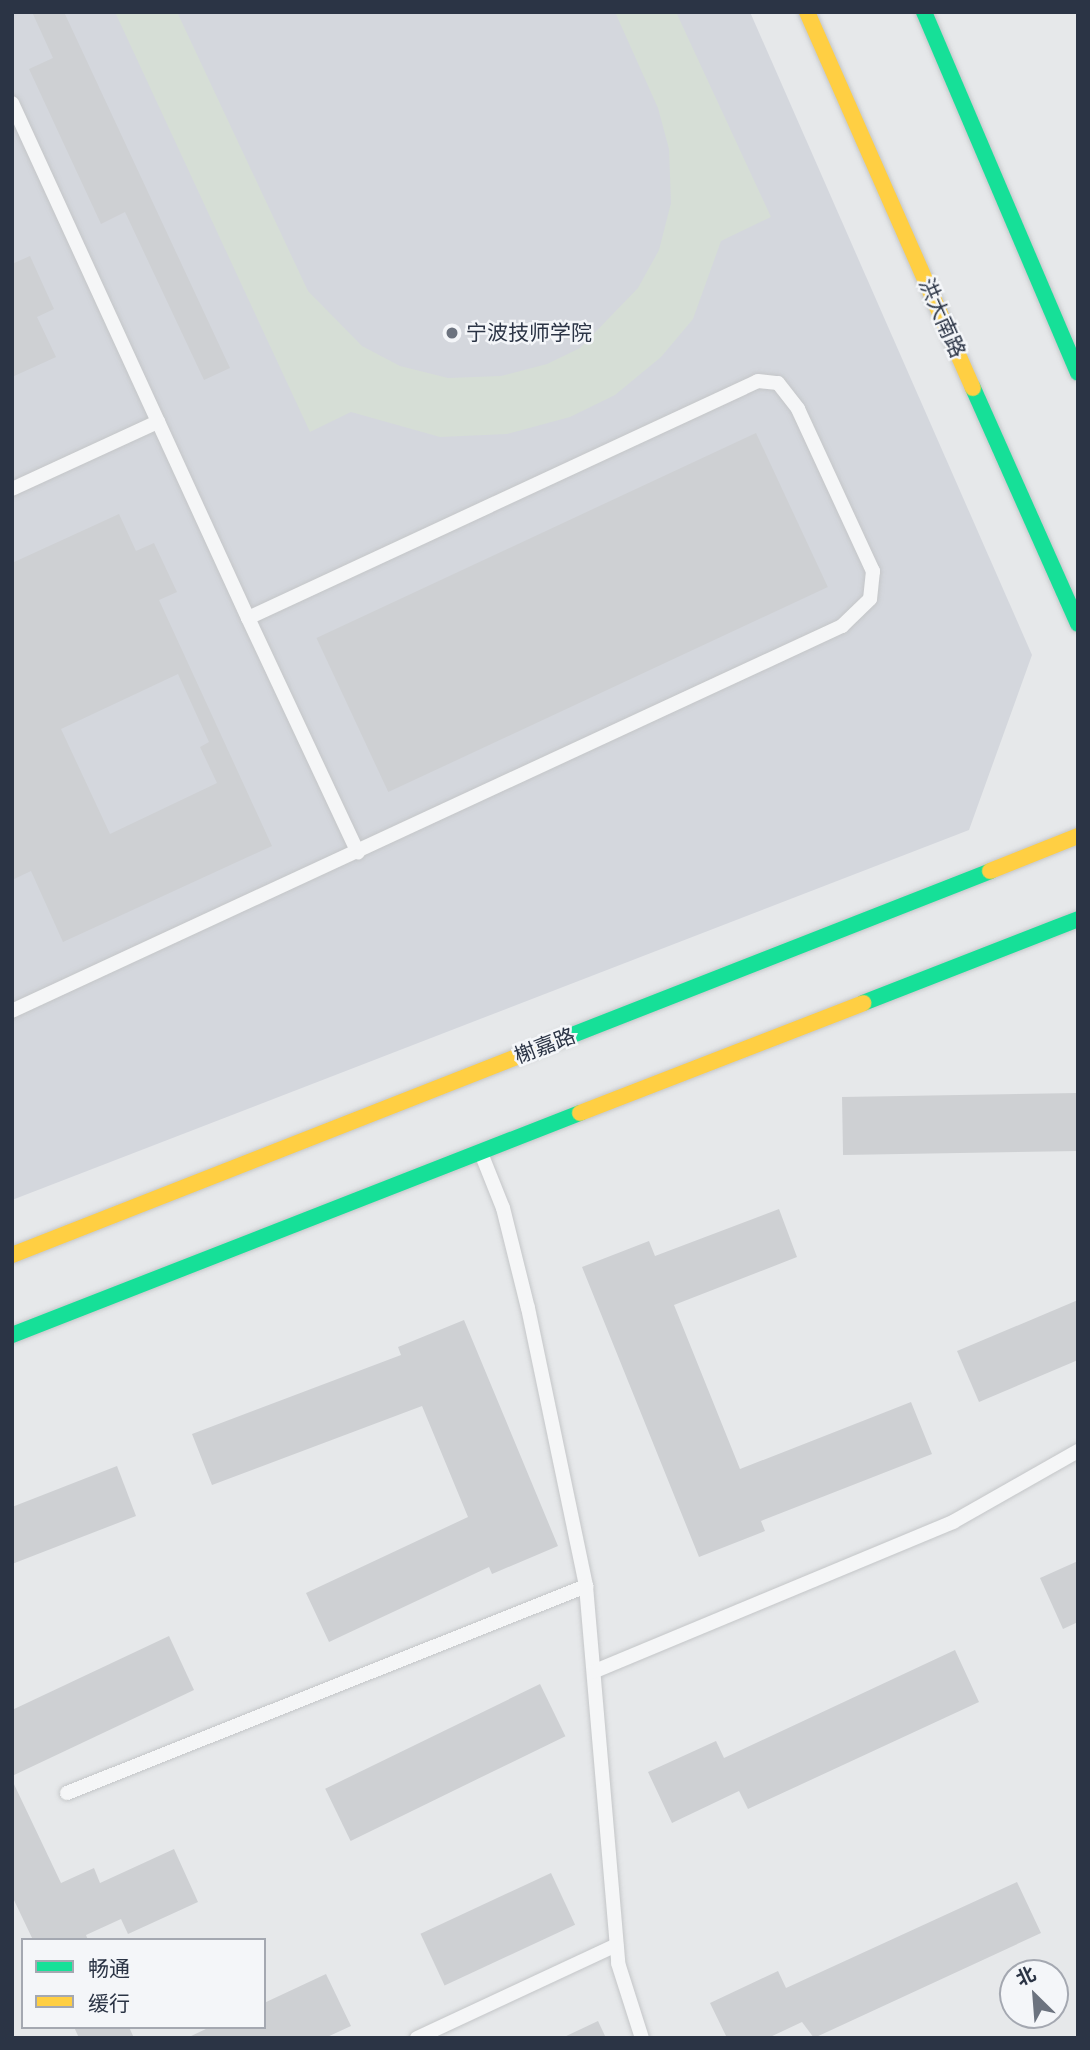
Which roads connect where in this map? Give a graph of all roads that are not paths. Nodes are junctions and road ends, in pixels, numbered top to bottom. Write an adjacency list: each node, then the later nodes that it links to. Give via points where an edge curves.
1 (807, 12): 8 (main road, 洪大南路)
2 (924, 12): 4 (main road)
3 (12, 103): 5 (lane)
4 (1078, 373)
5 (158, 422): 6 (lane); 7 (lane)
6 (12, 489)
7 (248, 618): 10 (lane); 10 (lane, via 758,381 778,383 798,409 873,571 870,599 842,626)
8 (1078, 624)
9 (1078, 836): 14 (main road, 榭嘉路)
10 (358, 853): 12 (lane)
11 (1078, 919): 13 (main road)
12 (12, 1011)
13 (481, 1152): 15 (main road); 17 (lane, via 503,1208 525,1295)
14 (12, 1255)
15 (12, 1335)
16 (1078, 1451): 18 (lane, via 953,1522)
17 (586, 1586): 18 (lane); 19 (lane)
18 (595, 1671): 20 (lane)
19 (67, 1793)
20 (616, 1945): 21 (lane); 22 (lane)
21 (416, 2038)
22 (642, 2038)

